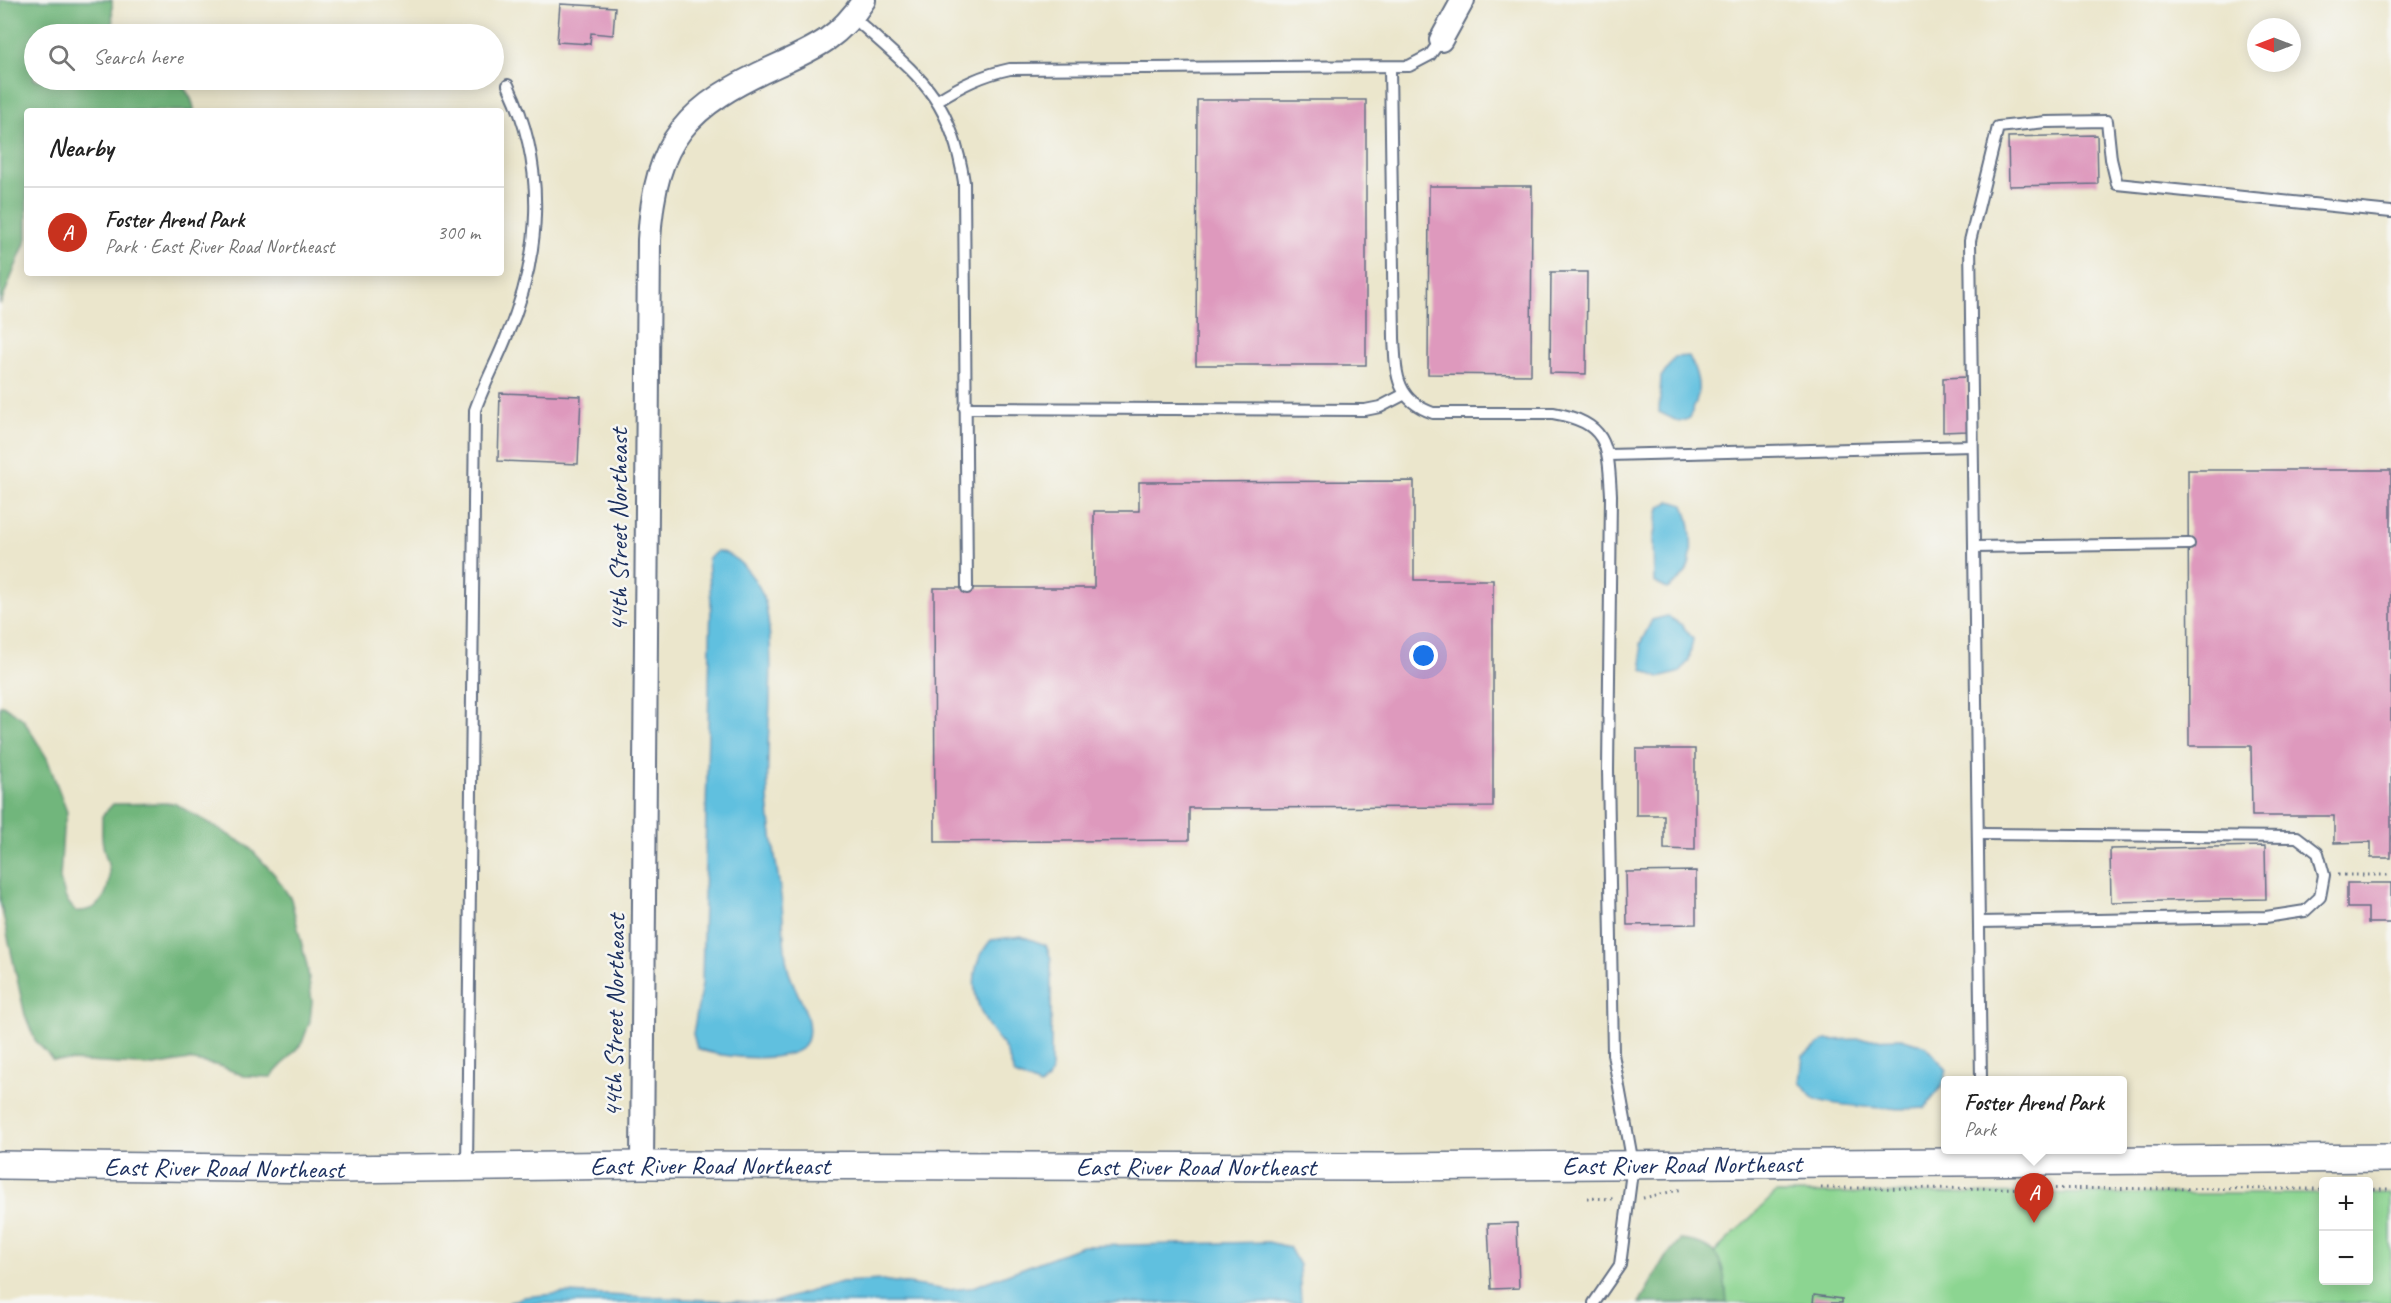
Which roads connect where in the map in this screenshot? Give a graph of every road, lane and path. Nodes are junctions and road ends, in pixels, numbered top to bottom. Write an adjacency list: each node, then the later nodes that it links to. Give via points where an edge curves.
1 (1463, 0): 3 (street)
2 (858, 8): 6 (lane); 23 (street, 44th Street Northeast, via 839,32 821,45 739,83 698,111 677,136 656,182 649,240)
3 (1441, 39): 4 (lane, via 1422,61)
4 (1390, 68): 6 (lane, via 1010,69 973,80); 8 (lane, via 1394,338 1396,375)
5 (508, 85): 25 (lane, via 523,116 537,214 530,264 518,305 476,410)
6 (938, 100): 9 (lane, via 955,134 964,182)
7 (2391, 212): 10 (lane, via 2117,184 2107,121 1998,127 1970,241)
8 (1405, 394): 9 (lane, via 1365,410); 11 (lane, via 1416,407 1433,413 1571,416 1589,424 1601,437)
9 (965, 408): 14 (lane)
10 (1972, 446): 11 (lane); 13 (lane)
11 (1608, 455): 22 (lane, via 1613,1054)
12 (2189, 544): 13 (lane)
13 (1974, 548): 15 (lane)
14 (967, 588)
15 (1978, 834): 16 (lane, via 2297,837 2318,853); 18 (lane)
16 (2324, 874): 17 (path); 18 (lane, via 2319,897 2305,910 2266,917)
17 (2391, 874)
18 (1979, 922): 19 (lane)
19 (1981, 1076)
20 (1982, 1155): 21 (street, East River Road Northeast); 22 (street, East River Road Northeast)
21 (2391, 1158)
22 (1633, 1164): 23 (street, East River Road Northeast); 32 (lane)
23 (642, 1165): 25 (street, East River Road Northeast)
24 (0, 1166): 25 (street, East River Road Northeast)
25 (467, 1168)
26 (1690, 1188): 32 (path)
27 (1817, 1188): 28 (path)
28 (2319, 1189)
29 (2373, 1189): 30 (path)
30 (2391, 1189)
31 (1587, 1198): 32 (path)
32 (1629, 1200): 33 (lane, via 1620,1264)
33 (1594, 1303)

